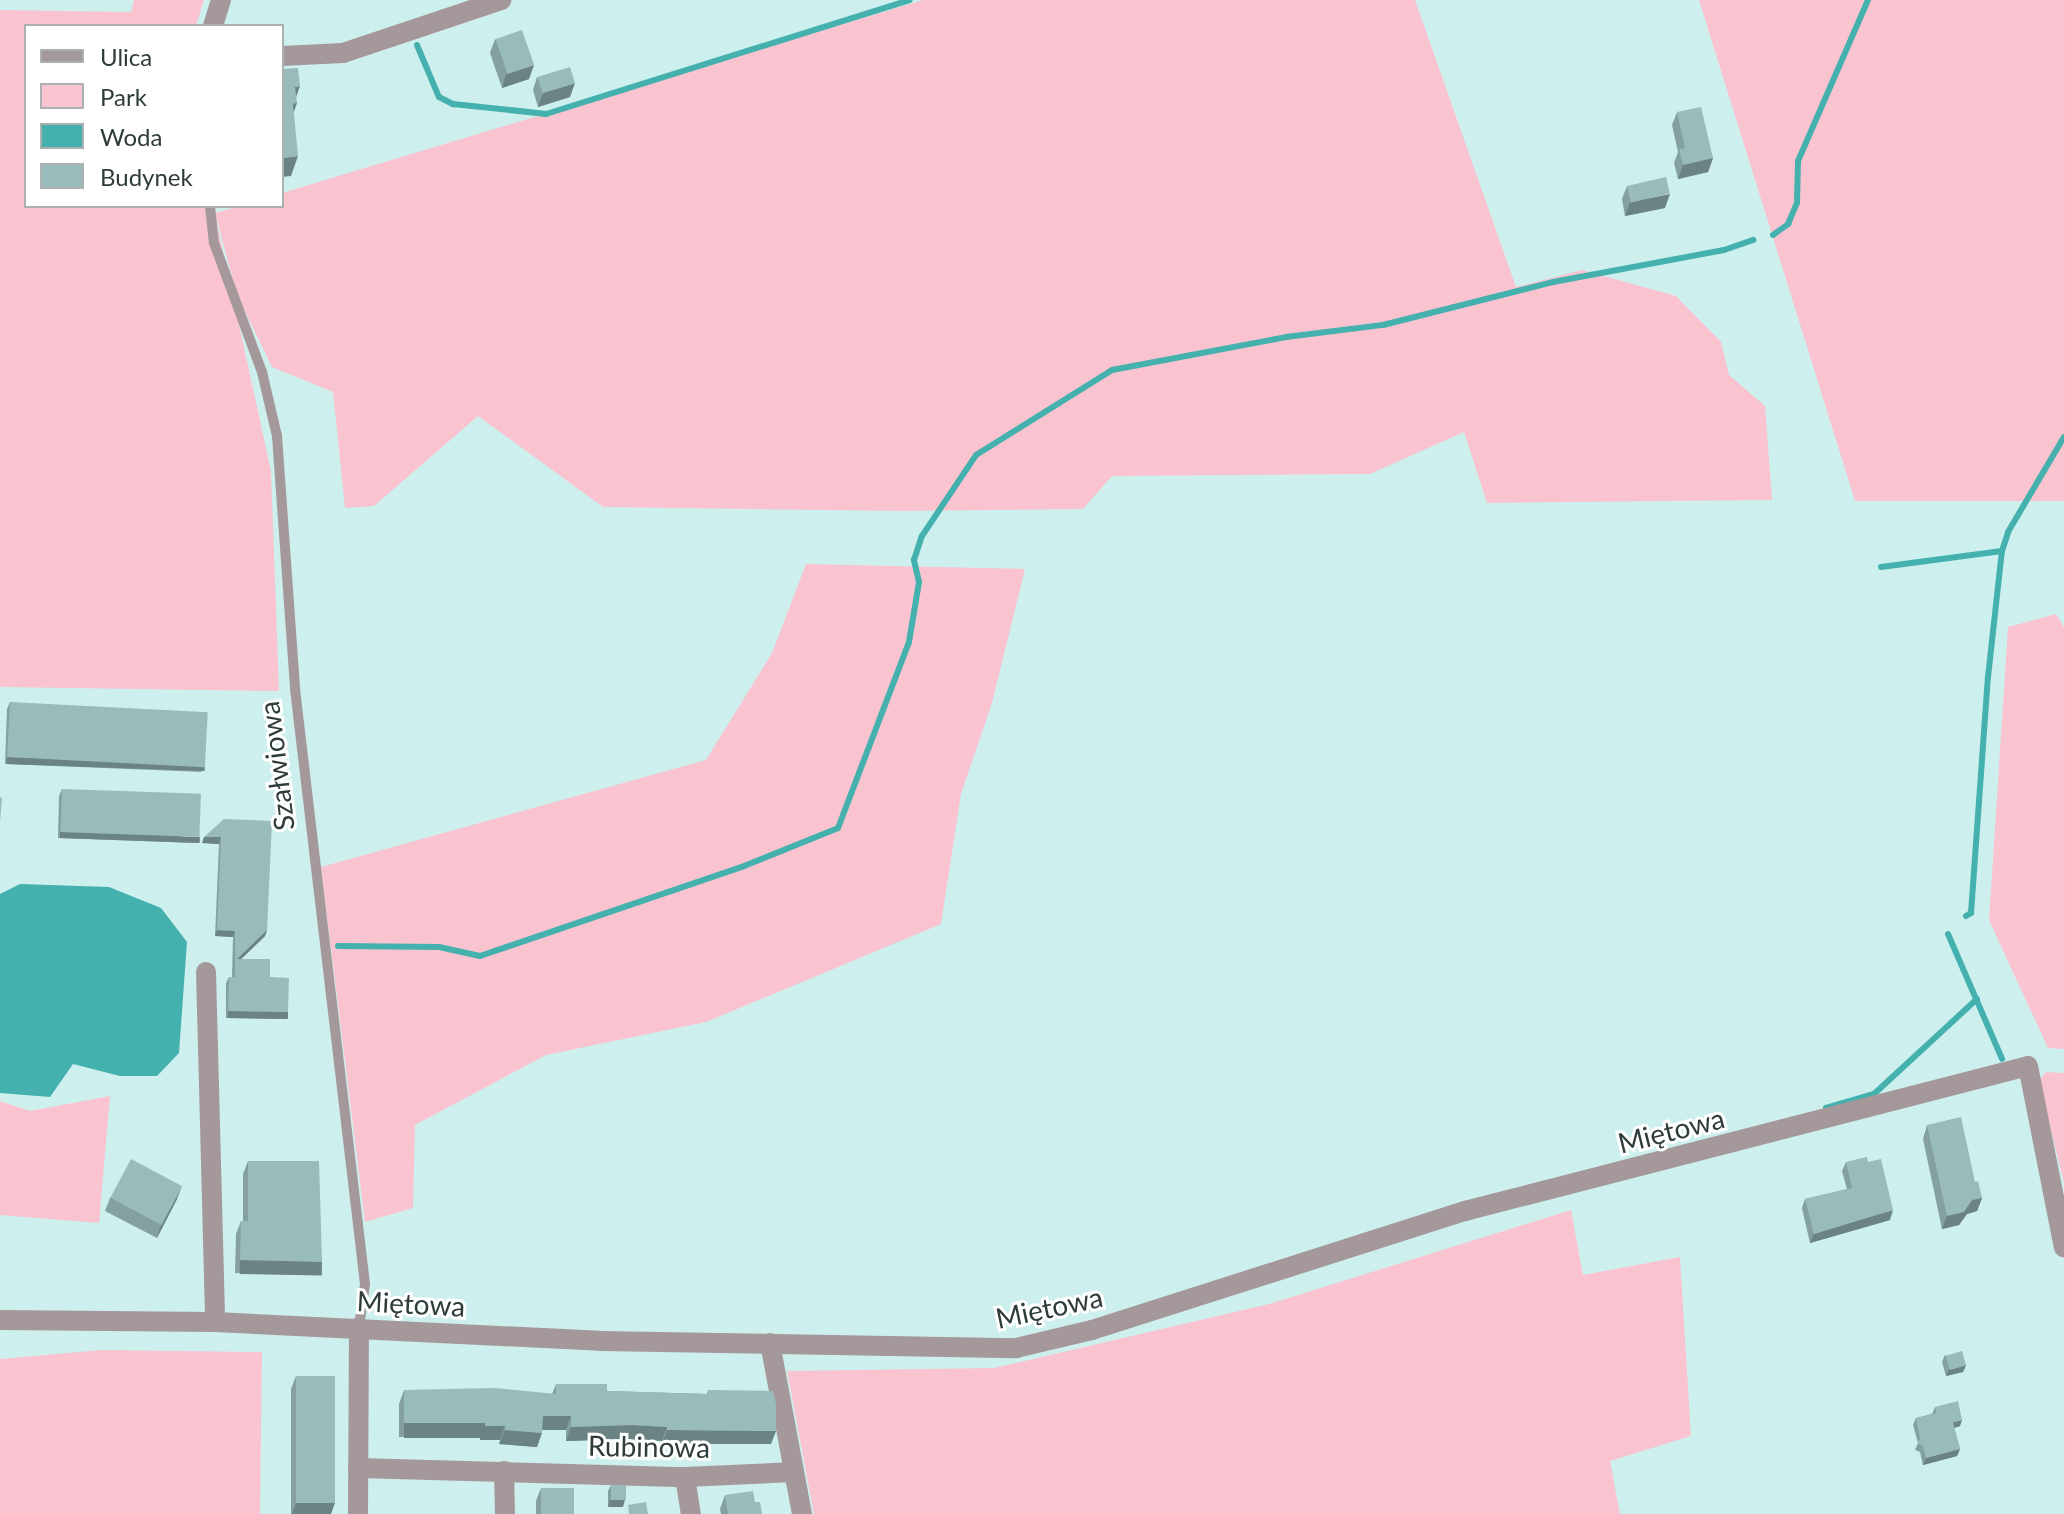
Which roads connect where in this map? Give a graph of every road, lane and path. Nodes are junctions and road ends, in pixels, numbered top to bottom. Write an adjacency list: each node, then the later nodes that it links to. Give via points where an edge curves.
1 (221, 0): 3 (street)
2 (501, 0): 4 (street, via 343,53)
3 (214, 24)
4 (284, 56)
5 (210, 208): 10 (lane, Szałwiowa, via 214,243 262,372 277,436 295,689 365,1284)
6 (206, 972): 9 (street)
7 (2064, 1247): 11 (street, Miętowa, via 2028,1066 1465,1211 1037,1344 991,1349)
8 (0, 1320): 9 (street, Miętowa)
9 (215, 1322): 10 (street, Miętowa)
10 (359, 1327): 11 (street, Miętowa, via 600,1341); 12 (street)
11 (770, 1343): 14 (street)
12 (358, 1468): 13 (street, Rubinowa); 16 (street)
13 (504, 1471): 15 (street, Rubinowa); 17 (street)
14 (794, 1472): 15 (street, Rubinowa); 19 (street)
15 (685, 1477): 18 (street)
16 (358, 1514)
17 (505, 1514)
18 (691, 1514)
19 (802, 1514)

